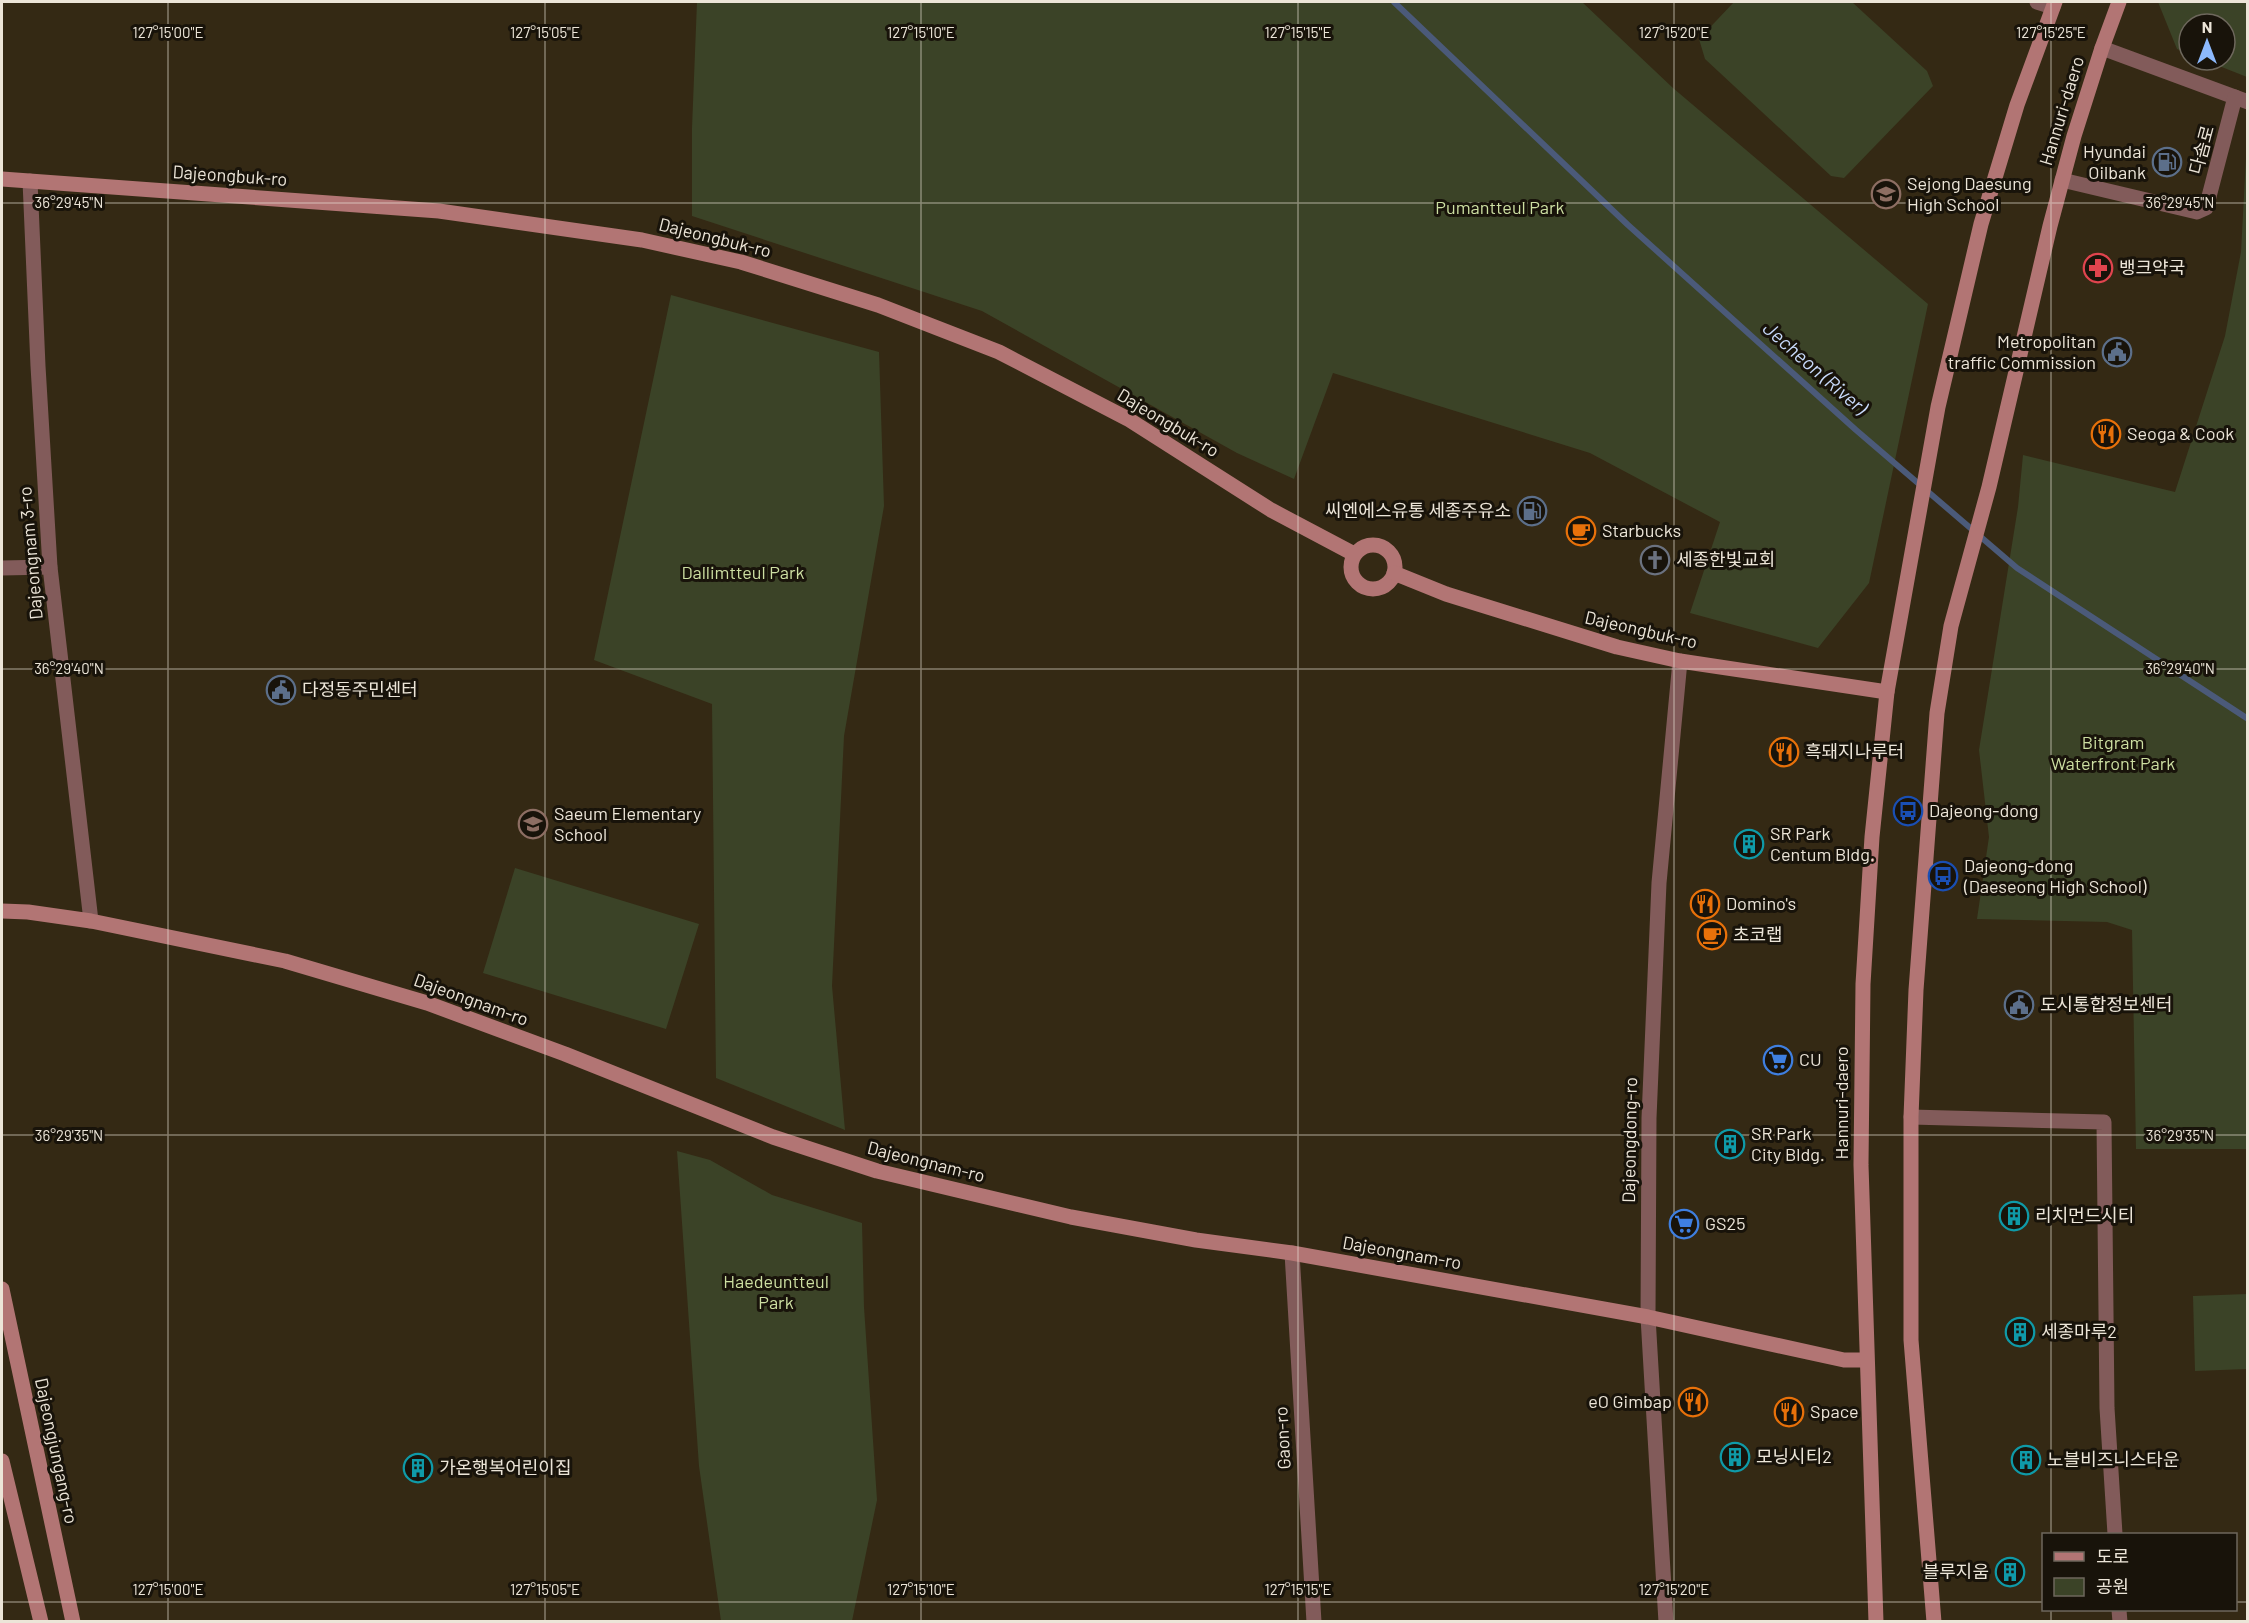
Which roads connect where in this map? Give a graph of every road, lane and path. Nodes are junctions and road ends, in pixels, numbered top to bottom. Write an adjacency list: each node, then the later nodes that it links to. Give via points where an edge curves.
1 (2037, 2): 3 (street)
2 (2119, 2): 4 (street, Hannuri-daero)
3 (2054, 4): 14 (street, Hannuri-daero, via 2017,105 1981,224 1938,407)
4 (2102, 48): 5 (street); 7 (street, Hannuri-daero)
5 (2243, 100): 7 (street, 다솜로, via 2231,117 2206,208 2197,212)
6 (2, 179): 8 (street, Dajeongbuk-ro)
7 (2062, 180): 17 (street, Hannuri-daero, via 1989,487 1951,626 1936,713)
8 (30, 181): 9 (street, Dajeongbuk-ro, via 439,211 642,240 741,262 878,305 999,352 1128,419 1271,510); 10 (street, Dajeongnam 3-ro)
9 (1354, 554): 12 (street, via 1365,546 1379,545 1394,559); 12 (street, via 1350,569 1364,587 1385,585)
10 (50, 567): 11 (street); 16 (street, Dajeongnam 3-ro)
11 (2, 568)
12 (1394, 573): 13 (street, Dajeongbuk-ro, via 1446,594 1606,644)
13 (1680, 660): 14 (street, Dajeongbuk-ro); 20 (street, Dajeongdong-ro, via 1659,883 1649,1118)
14 (1887, 692): 21 (street, Hannuri-daero, via 1872,837 1863,984)
15 (2, 911): 16 (street, Dajeongnam-ro)
16 (91, 921): 18 (street, Dajeongnam-ro, via 285,961 427,1003 772,1137 877,1172 1071,1217)
17 (1911, 1118): 23 (street, via 2104,1122 2107,1408); 29 (street, via 1911,1340)
18 (1292, 1253): 20 (street, Dajeongnam-ro); 26 (street, Gaon-ro)
19 (2, 1289): 25 (street, Dajeongjungang-ro)
20 (1648, 1317): 21 (street, Dajeongnam-ro, via 1844,1360); 27 (street, Dajeongdong-ro)
21 (1866, 1360): 28 (street, Hannuri-daero)
22 (2, 1461): 24 (street)
23 (2115, 1533)
24 (41, 1622)
25 (73, 1622)
26 (1314, 1622)
27 (1665, 1622)
28 (1876, 1622)
29 (1934, 1622)

